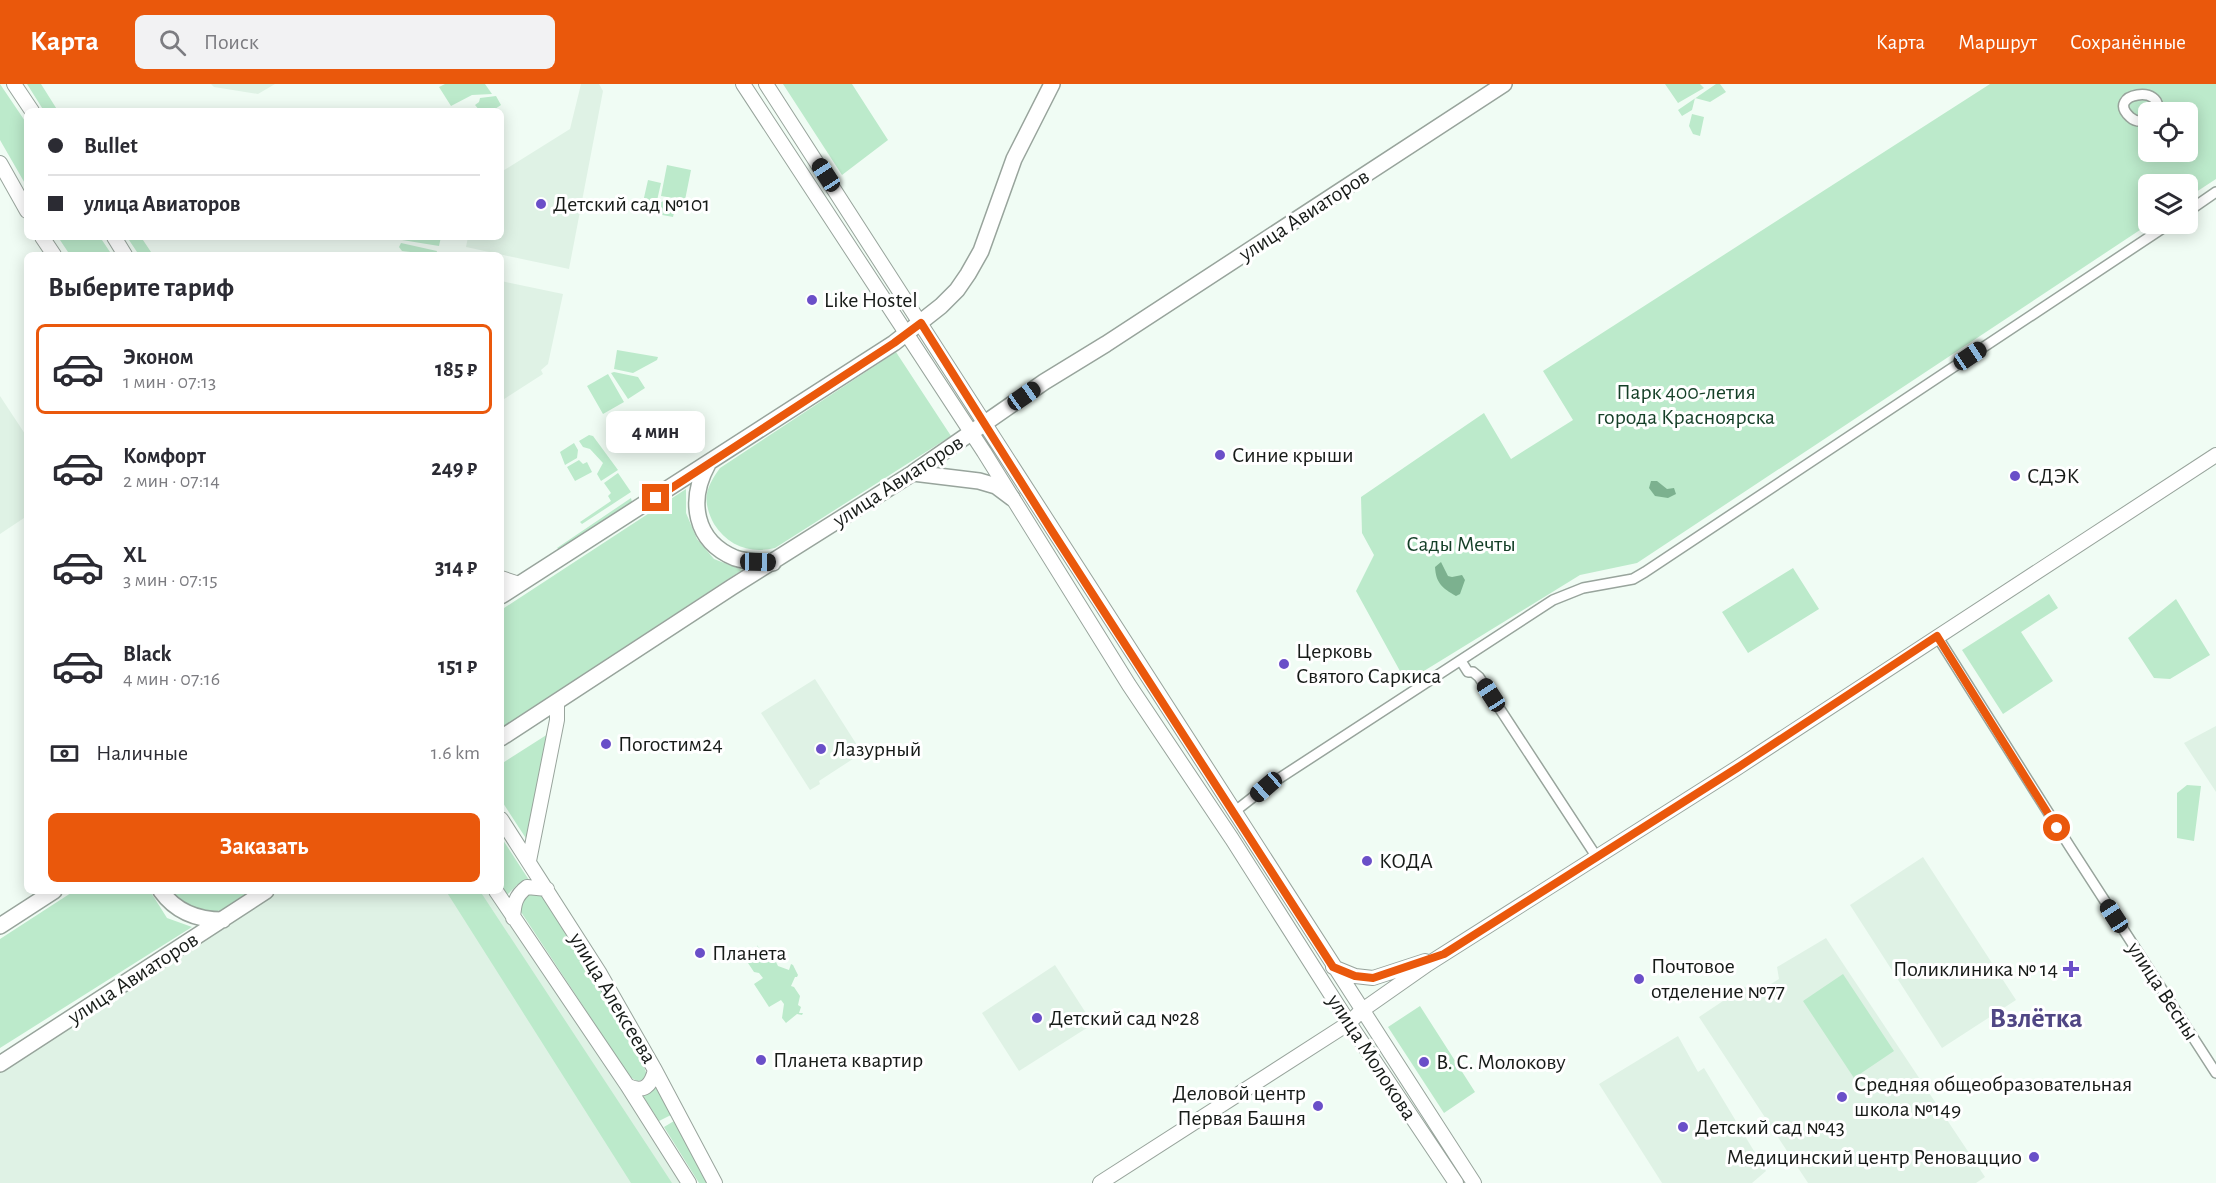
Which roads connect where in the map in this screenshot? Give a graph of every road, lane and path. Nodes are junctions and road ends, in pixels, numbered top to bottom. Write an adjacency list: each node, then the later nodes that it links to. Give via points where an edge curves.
1 (14, 84): 7 (street)
2 (743, 84): 15 (street, улица Молокова)
3 (766, 84): 14 (street, улица Молокова)
4 (1052, 84): 14 (main road, via 1014,159 981,251 957,290)
5 (1504, 84): 16 (main road, улица Авиаторов)
6 (2157, 102): 8 (street, via 2151,92 2141,89 2128,96 2128,116)
7 (30, 108)
8 (2138, 121)
9 (0, 163): 12 (street)
10 (2216, 192): 11 (street)
11 (2198, 204)
12 (24, 206)
13 (2154, 234): 27 (street, via 1645,572 1633,579 1584,588 1553,600)
14 (921, 323): 15 (main road); 16 (street, улица Молокова)
15 (907, 333): 17 (street, улица Молокова); 19 (main road)
16 (986, 423): 17 (main road, улица Авиаторов); 30 (street, улица Молокова)
17 (971, 433): 20 (main road, улица Авиаторов); 21 (street, улица Молокова)
18 (2216, 454): 26 (street)
19 (708, 464): 22 (main road, via 697,493 696,513 703,532 716,547 736,558); 24 (main road)
20 (913, 473): 21 (main road, via 979,481 996,486); 22 (main road, улица Авиаторов)
21 (1012, 498): 45 (street, улица Молокова)
22 (773, 563): 28 (main road, улица Авиаторов)
23 (504, 579): 24 (street)
24 (519, 584): 25 (main road)
25 (504, 594)
26 (1937, 636): 32 (street); 48 (street, улица Весны)
27 (1461, 661): 30 (street, via 1266,787); 32 (street, via 1468,672 1479,677)
28 (557, 703): 29 (main road, улица Авиаторов); 33 (street)
29 (504, 736)
30 (1234, 812): 43 (street, улица Молокова)
31 (504, 824): 33 (street, улица Алексеева)
32 (1596, 856): 42 (street)
33 (529, 861): 34 (street, улица Алексеева)
34 (547, 889): 39 (street, via 527,887 516,896); 47 (street, улица Алексеева)
35 (49, 894): 41 (main road)
36 (163, 894): 40 (main road, via 187,914)
37 (262, 894): 40 (main road, улица Авиаторов)
38 (498, 894): 39 (street, улица Алексеева)
39 (513, 918): 49 (street, улица Алексеева)
40 (223, 920): 46 (main road, улица Авиаторов)
41 (0, 926)
42 (1444, 954): 43 (street, via 1373,978); 44 (street)
43 (1333, 967): 44 (street, улица Молокова)
44 (1361, 1011): 45 (street); 54 (street, улица Молокова)
45 (1349, 1023): 52 (street); 53 (street, улица Молокова)
46 (0, 1064)
47 (656, 1070): 49 (street, via 644,1089); 51 (street, улица Алексеева)
48 (2216, 1073)
49 (628, 1086): 50 (street, улица Алексеева)
50 (689, 1183)
51 (715, 1183)
52 (1100, 1183)
53 (1456, 1183)
54 (1474, 1183)

